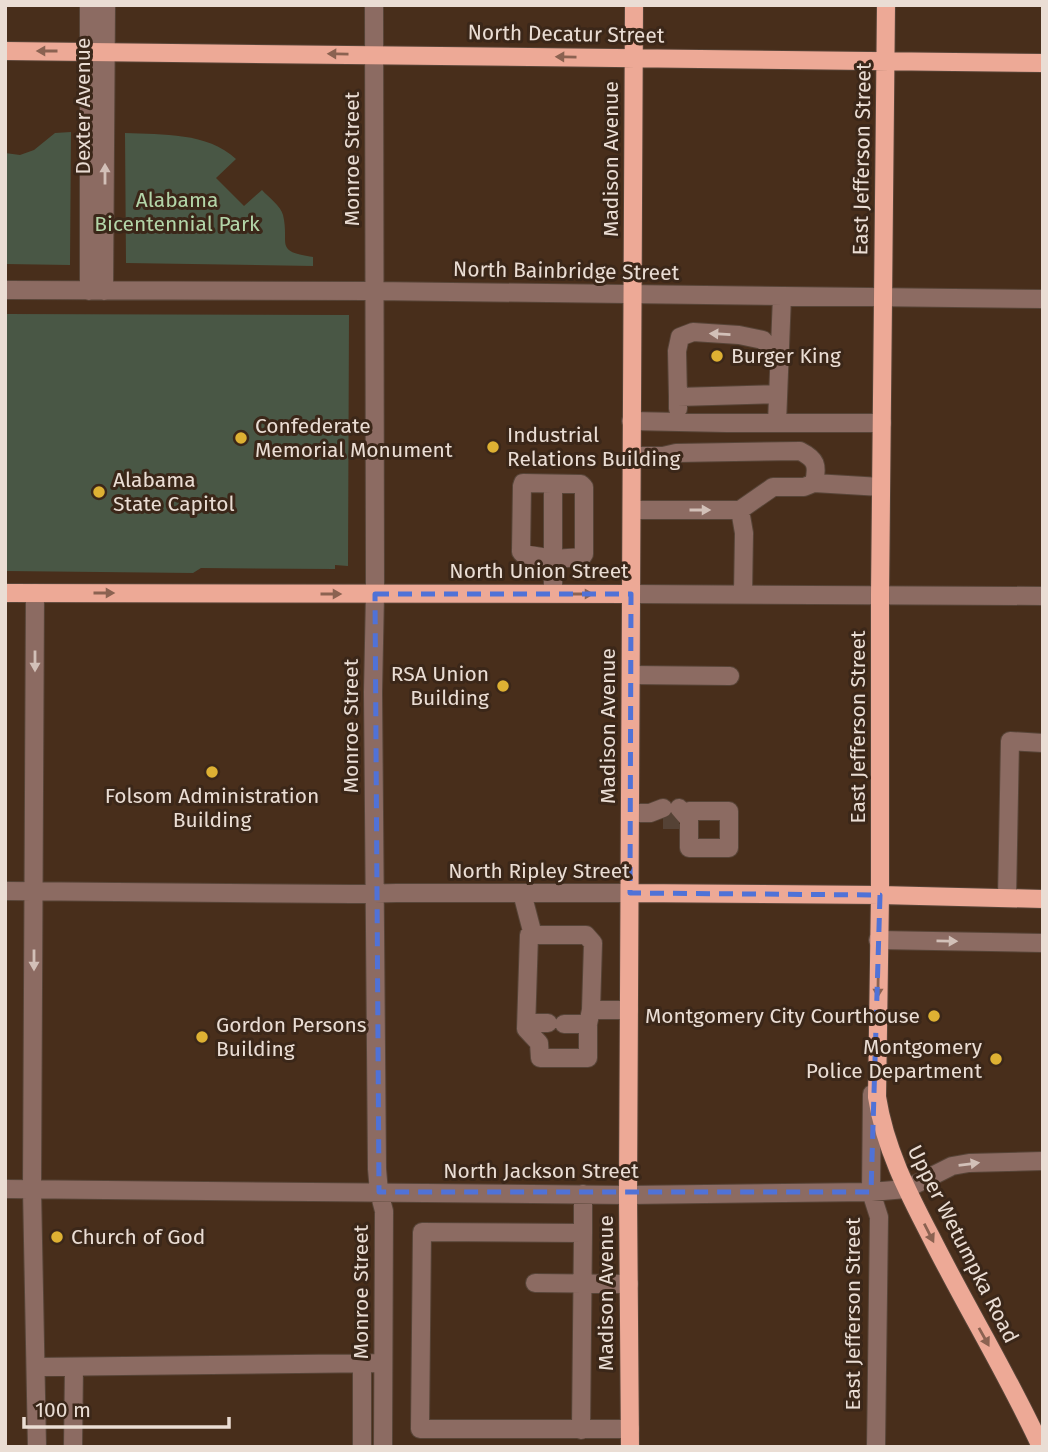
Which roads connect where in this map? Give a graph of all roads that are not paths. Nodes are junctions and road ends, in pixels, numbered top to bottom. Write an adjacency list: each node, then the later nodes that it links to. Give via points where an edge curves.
1 (89, 5): 7 (street, Dexter Avenue)
2 (106, 5): 7 (street, Dexter Avenue)
3 (374, 5): 8 (street, Monroe Street)
4 (634, 5): 9 (main road, Madison Avenue)
5 (886, 5): 10 (main road, East Jefferson Street)
6 (5, 51): 7 (main road, North Decatur Street, one-way to 6)
7 (97, 51): 8 (main road, North Decatur Street, one-way to 7); 13 (street, Dexter Avenue)
8 (374, 54): 9 (main road, North Decatur Street, one-way to 8); 14 (street, Monroe Street)
9 (634, 57): 10 (main road, North Decatur Street); 15 (main road, Madison Avenue)
10 (886, 60): 11 (main road, North Decatur Street); 17 (main road, East Jefferson Street)
11 (1043, 63)
12 (5, 290): 13 (street, North Bainbridge Street)
13 (97, 291): 14 (street, North Bainbridge Street)
14 (374, 291): 15 (street, North Bainbridge Street); 36 (street, Monroe Street)
15 (632, 295): 16 (street, North Bainbridge Street); 22 (main road, Madison Avenue)
16 (782, 296): 17 (street, North Bainbridge Street); 19 (street)
17 (883, 298): 18 (street, North Bainbridge Street); 25 (main road, East Jefferson Street)
18 (1043, 299)
19 (779, 359): 20 (street); 21 (street, one-way to 21, via 762,340 693,332 680,337)
20 (778, 394): 21 (street); 24 (street)
21 (678, 397): 23 (street)
22 (631, 421): 23 (street); 26 (main road, Madison Avenue)
23 (677, 422): 24 (street)
24 (776, 423): 25 (street)
25 (882, 423): 29 (main road, East Jefferson Street)
26 (631, 456): 27 (street, via 800,451 811,457 817,468); 30 (main road, Madison Avenue)
27 (814, 483): 29 (street); 31 (street, via 773,487)
28 (553, 484): 32 (street); 32 (street, via 584,486 584,554); 32 (street, via 523,483 521,552)
29 (881, 487): 39 (main road, East Jefferson Street)
30 (632, 510): 31 (street, one-way to 31); 37 (main road, Madison Avenue)
31 (740, 510): 38 (street)
32 (554, 559): 35 (street)
33 (5, 593): 34 (main road, North Union Street)
34 (35, 593): 36 (main road, North Union Street, one-way to 36); 47 (street, one-way to 47)
35 (554, 593): 36 (main road, North Union Street); 37 (main road, North Union Street, one-way to 37)
36 (375, 594): 49 (street, Monroe Street)
37 (631, 594): 38 (street, North Union Street); 41 (main road, Madison Avenue)
38 (743, 594): 39 (street, North Union Street)
39 (880, 595): 40 (street, North Union Street); 51 (main road, East Jefferson Street)
40 (1043, 596)
41 (631, 676): 42 (street); 44 (main road, Madison Avenue)
42 (730, 676)
43 (1043, 743): 52 (street, via 1010,741)
44 (630, 813): 45 (street); 50 (main road, Madison Avenue)
45 (672, 814)
46 (5, 891): 47 (street, North Ripley Street)
47 (34, 892): 49 (street, North Ripley Street); 63 (street, one-way to 63)
48 (522, 893): 49 (street, North Ripley Street); 50 (street, North Ripley Street); 54 (street)
49 (374, 894): 65 (street, Monroe Street)
50 (630, 894): 51 (main road, North Ripley Street); 57 (main road, Madison Avenue)
51 (880, 895): 52 (main road, North Ripley Street); 55 (main road, East Jefferson Street)
52 (1007, 898): 53 (main road, North Ripley Street)
53 (1043, 899)
54 (533, 935): 58 (street, via 586,935 593,943); 59 (street, via 529,934)
55 (878, 940): 56 (street, one-way to 56); 60 (main road, East Jefferson Street, one-way to 60)
56 (1043, 943)
57 (629, 1010): 58 (street); 68 (main road, Madison Avenue)
58 (589, 1017): 59 (street, via 556,1024); 59 (street, via 588,1058 540,1058 539,1043 526,1029)
59 (527, 1023)
60 (877, 1052): 64 (main road, Upper Wetumpka Road, via 881,1123); 66 (street, East Jefferson Street)
61 (1043, 1161): 64 (street, North Jackson Street, one-way to 61, via 952,1166)
62 (5, 1189): 63 (street, North Jackson Street)
63 (32, 1189): 65 (street, North Jackson Street); 75 (street)
64 (906, 1189): 66 (street, North Jackson Street); 79 (main road, Upper Wetumpka Road, one-way to 79)
65 (379, 1192): 67 (street, North Jackson Street); 74 (street, Monroe Street, via 384,1211)
66 (871, 1192): 68 (street, North Jackson Street); 88 (street, East Jefferson Street, via 879,1217)
67 (583, 1195): 68 (street, North Jackson Street); 69 (street)
68 (628, 1195): 72 (main road, Madison Avenue)
69 (583, 1233): 71 (street); 81 (street, via 422,1232 420,1429)
70 (536, 1283): 71 (street)
71 (582, 1284): 72 (street); 80 (street)
72 (629, 1284): 83 (main road, Madison Avenue)
73 (362, 1363): 74 (street); 76 (street); 77 (street)
74 (383, 1363): 78 (street, Monroe Street)
75 (36, 1367): 76 (street); 84 (street)
76 (74, 1367): 85 (street)
77 (362, 1407): 78 (street); 86 (street)
78 (383, 1407): 87 (street, Monroe Street)
79 (1035, 1423): 89 (main road, Upper Wetumpka Road)
80 (581, 1430): 82 (street); 83 (street)
81 (448, 1438): 82 (street)
82 (549, 1438)
83 (630, 1438)
84 (37, 1447)
85 (73, 1447)
86 (362, 1447)
87 (383, 1447)
88 (876, 1447)
89 (1041, 1447)

